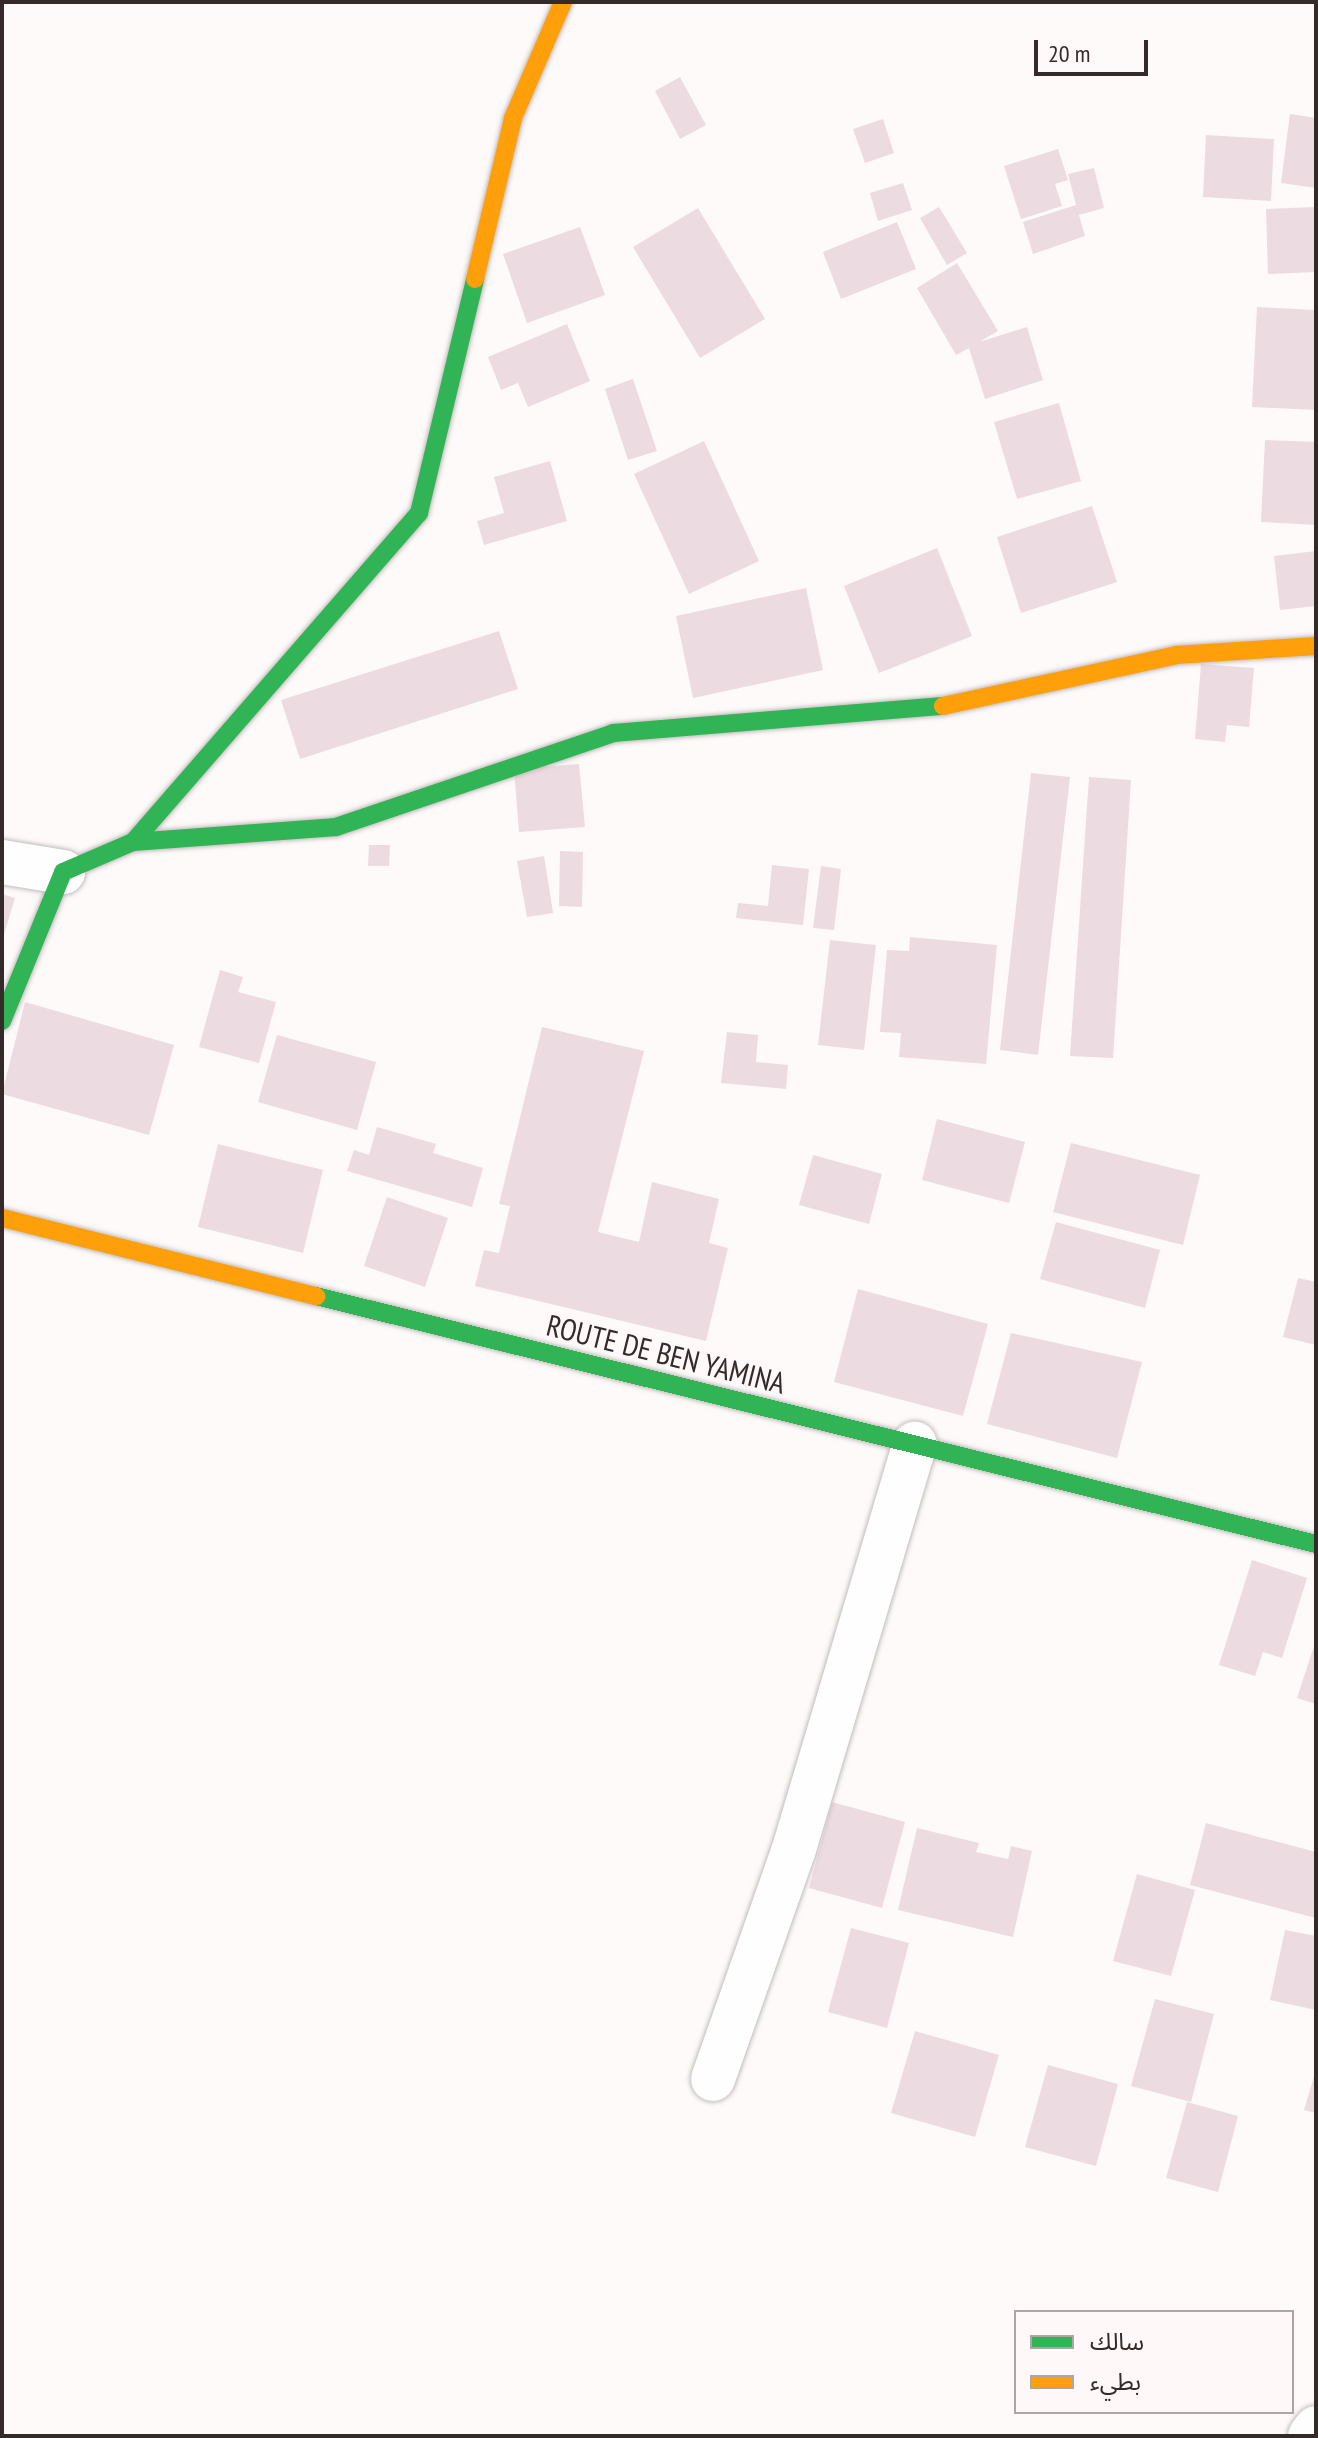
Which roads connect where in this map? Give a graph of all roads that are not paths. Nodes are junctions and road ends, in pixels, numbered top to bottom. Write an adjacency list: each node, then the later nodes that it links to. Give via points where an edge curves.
1 (563, 2): 3 (street, via 513,118 419,513)
2 (1316, 646): 3 (street, via 1176,655 922,711 832,712 613,733 336,827)
3 (133, 842): 5 (street)
4 (2, 862): 5 (street)
5 (63, 872): 6 (street)
6 (2, 1021)
7 (2, 1218): 8 (street, ROUTE DE BEN YAMINA)
8 (915, 1444): 9 (street, ROUTE DE BEN YAMINA); 10 (street, via 794,1849)
9 (1316, 1544)
10 (713, 2079)
11 (1316, 2428): 12 (street)
12 (1310, 2436)

